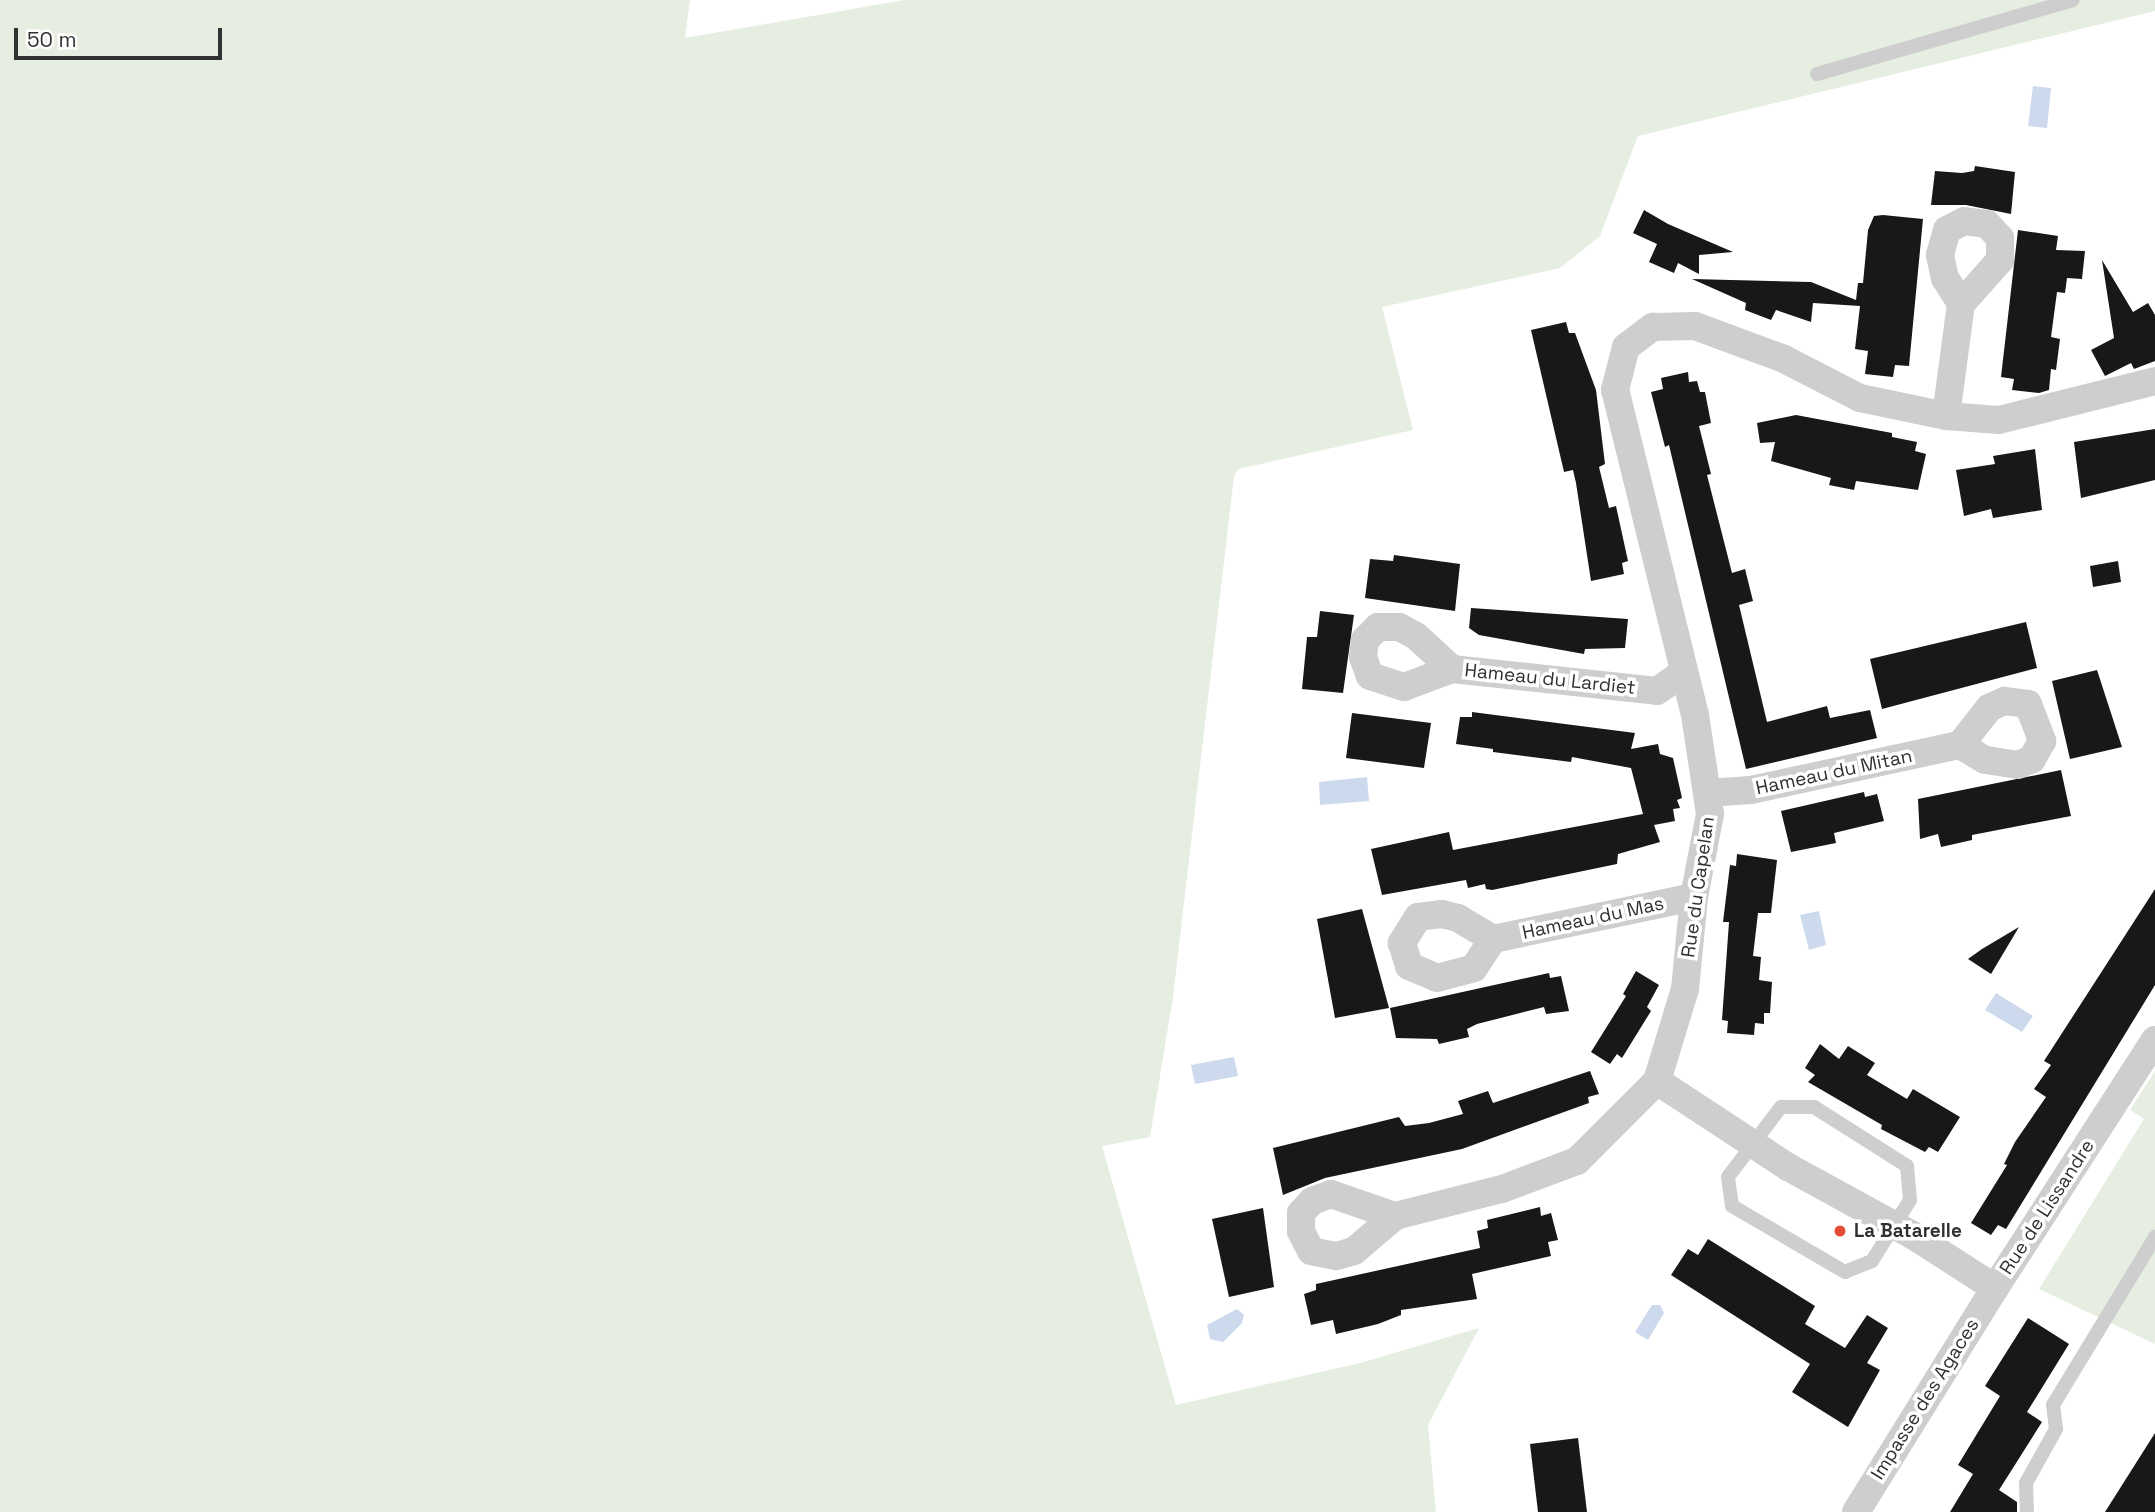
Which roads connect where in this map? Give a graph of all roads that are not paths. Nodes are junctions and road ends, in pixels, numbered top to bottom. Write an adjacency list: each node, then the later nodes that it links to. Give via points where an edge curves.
1 (2073, 0): 2 (lane)
2 (1817, 74)
3 (1961, 304): 5 (street)
4 (2155, 381): 5 (street, via 2078,404 1999,420)
5 (1946, 415): 7 (street, Rue du Capelan, via 1860,398 1784,359 1695,326 1653,327 1626,347 1615,390)
6 (1452, 669): 7 (street, Hameau du Lardiet, via 1657,691)
7 (1684, 672): 9 (street, Rue du Capelan)
8 (1960, 745): 9 (street, Hameau du Mitan, via 1751,790)
9 (1707, 793): 10 (street, Rue du Capelan, via 1710,814)
10 (1694, 897): 11 (street, Hameau du Mas); 13 (street, Rue du Capelan, via 1685,989)
11 (1493, 939)
12 (2155, 1040): 18 (street, Rue de Lissandre)
13 (1657, 1081): 14 (street, Rue de Lissandre); 15 (street, Rue du Capelan, via 1577,1161 1502,1189)
14 (1751, 1143): 16 (street, Rue de Lissandre); 16 (lane, via 1781,1107 1814,1107 1907,1166 1910,1200); 16 (lane, via 1728,1177 1732,1206 1811,1256 1845,1272 1872,1261)
15 (1395, 1216)
16 (1895, 1226): 18 (street, Rue de Lissandre)
17 (2155, 1237): 20 (lane, via 2053,1405 2056,1429 2026,1483)
18 (1995, 1288): 19 (street, Impasse des Agaces)
19 (1856, 1512)
20 (2027, 1512)

